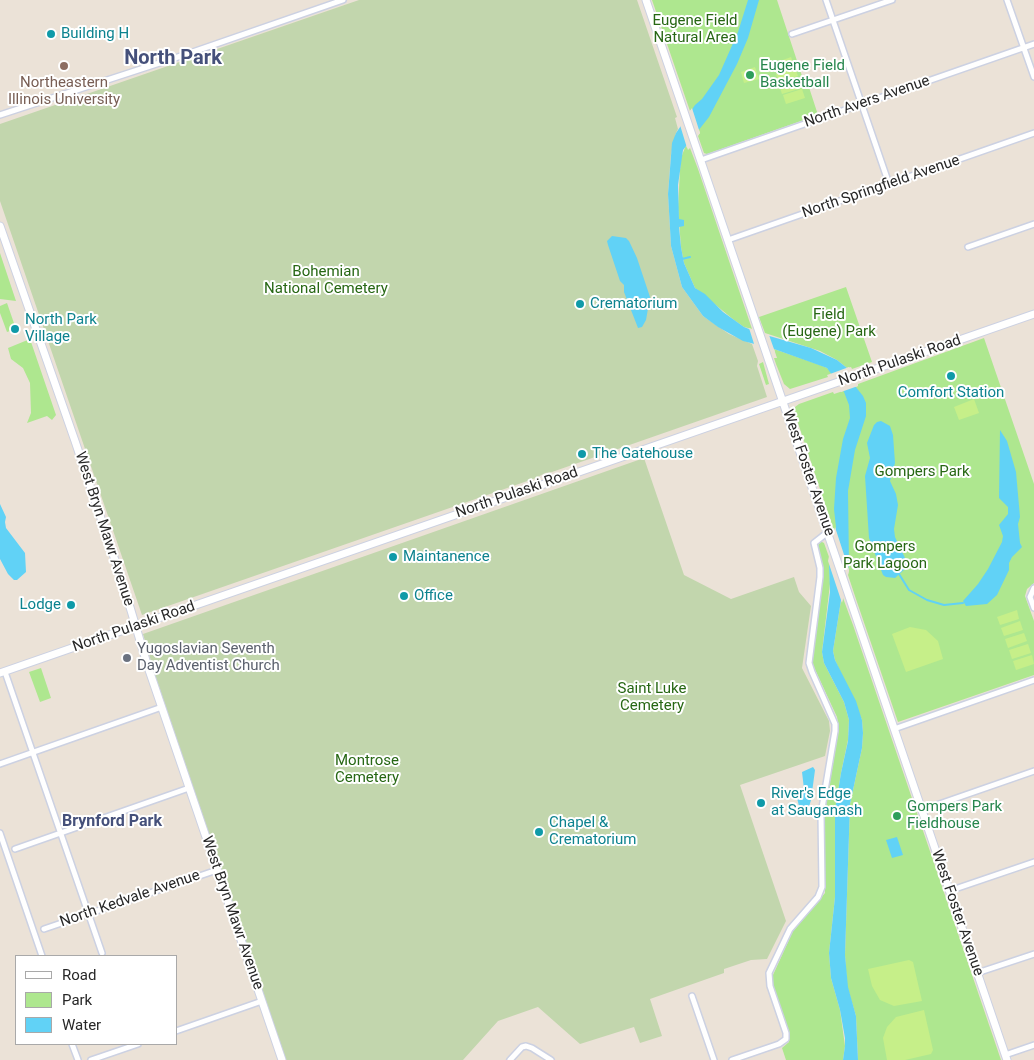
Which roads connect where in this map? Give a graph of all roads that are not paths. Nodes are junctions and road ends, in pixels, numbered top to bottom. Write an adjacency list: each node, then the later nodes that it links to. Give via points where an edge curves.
1 (343, 0): 12 (street)
2 (646, 0): 14 (main road, West Foster Avenue)
3 (826, 0): 6 (street)
4 (892, 0): 6 (street)
5 (1007, 0): 9 (street)
6 (833, 20): 7 (street); 11 (street)
7 (792, 34)
8 (1034, 44): 9 (street, North Avers Avenue)
9 (1024, 48): 10 (street); 11 (street, North Avers Avenue)
10 (1034, 77)
11 (862, 104): 14 (street, North Avers Avenue); 15 (street)
12 (0, 116)
13 (1034, 134): 15 (street, North Springfield Avenue)
14 (701, 160): 18 (main road, West Foster Avenue)
15 (889, 184): 18 (street, North Springfield Avenue)
16 (1034, 224): 19 (street)
17 (0, 226): 25 (main road, West Bryn Mawr Avenue)
18 (728, 240): 21 (main road, West Foster Avenue)
19 (968, 247)
20 (1034, 314): 21 (main road, North Pulaski Road)
21 (783, 401): 22 (main road, West Foster Avenue); 25 (main road, North Pulaski Road)
22 (828, 532): 29 (main road, West Foster Avenue); 60 (street, via 814,543 820,577 810,662 835,724 821,814 822,887 820,894 790,929 769,973 786,1039)
23 (1033, 589): 24 (street, via 1030,597)
24 (1034, 608)
25 (135, 626): 26 (main road, North Pulaski Road); 28 (main road, West Bryn Mawr Avenue)
26 (2, 672): 30 (street)
27 (1034, 680): 29 (street)
28 (162, 707): 30 (street); 33 (main road, West Bryn Mawr Avenue)
29 (894, 728): 34 (main road, West Foster Avenue)
30 (33, 752): 31 (street); 36 (street)
31 (0, 764)
32 (1034, 770): 34 (street)
33 (189, 788): 36 (street); 39 (main road, West Bryn Mawr Avenue)
34 (922, 810): 40 (main road, West Foster Avenue)
35 (0, 833): 45 (street)
36 (60, 833): 37 (street); 41 (street)
37 (15, 849)
38 (1034, 862): 40 (street)
39 (217, 870): 41 (street, North Kedvale Avenue); 48 (main road, West Bryn Mawr Avenue)
40 (949, 891): 46 (main road, West Foster Avenue)
41 (88, 914): 42 (street, North Kedvale Avenue); 43 (street)
42 (44, 929)
43 (102, 953)
44 (1034, 954): 46 (street)
45 (42, 955)
46 (977, 973): 53 (main road, West Foster Avenue)
47 (692, 996): 59 (street)
48 (262, 1001): 49 (street); 56 (main road, West Bryn Mawr Avenue)
49 (178, 1030)
50 (72, 1045): 54 (street)
51 (135, 1045): 55 (street)
52 (1034, 1045): 53 (street)
53 (1006, 1058)
54 (78, 1060)
55 (91, 1060)
56 (282, 1060)
57 (510, 1060): 58 (street, via 526,1046)
58 (551, 1060)
59 (714, 1060)
60 (732, 1060)

